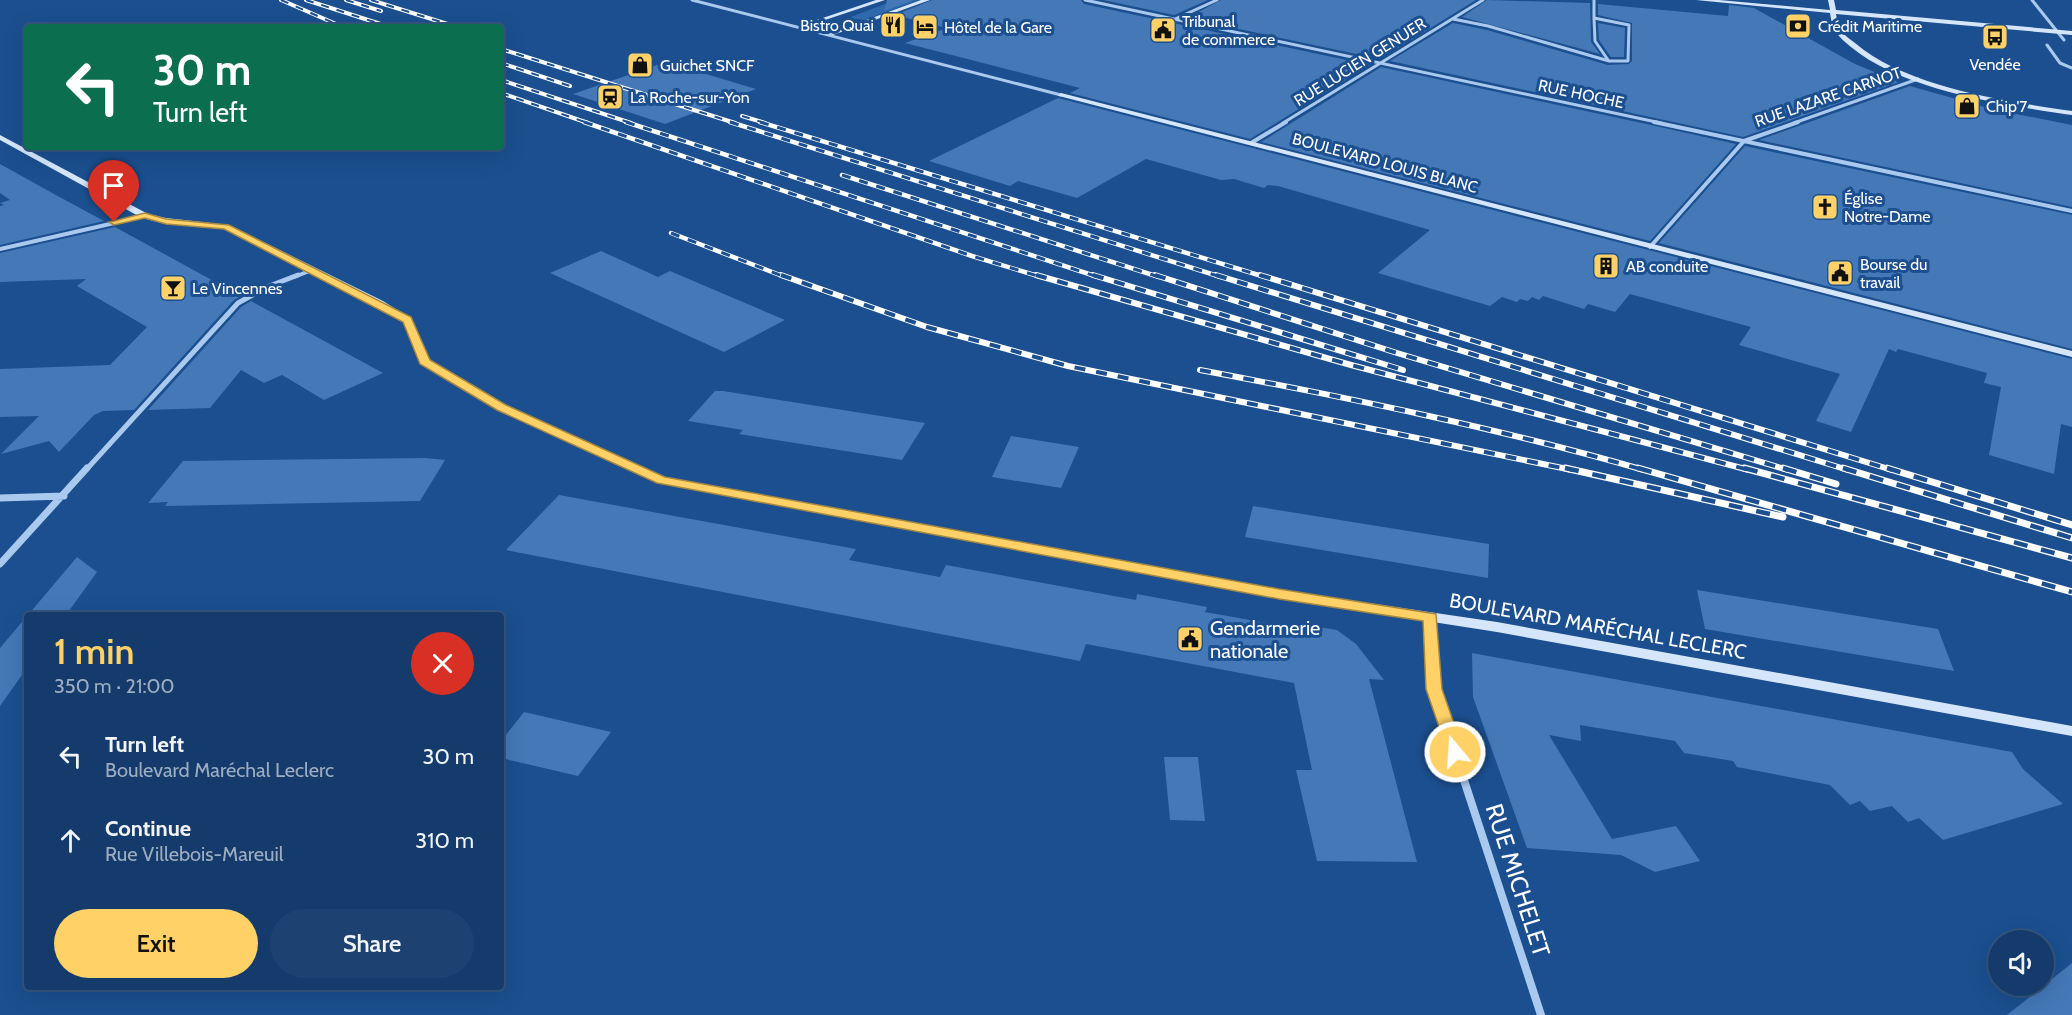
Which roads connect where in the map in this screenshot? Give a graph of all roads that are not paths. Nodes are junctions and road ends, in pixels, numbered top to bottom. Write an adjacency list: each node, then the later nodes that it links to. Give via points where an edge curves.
1 (692, 0): 15 (street, BOULEVARD LOUIS BLANC)
2 (882, 0): 15 (street)
3 (927, 0): 18 (street)
4 (1085, 0): 13 (street, RUE HOCHE)
5 (1217, 0): 13 (street)
6 (1483, 0): 14 (street, RUE LUCIEN GENUER)
7 (1594, 0): 12 (street)
8 (1699, 0): 11 (street)
9 (1831, 0): 11 (street)
10 (2032, 0): 16 (street)
11 (1834, 14): 16 (street, via 1874,14); 24 (street, via 1839,33 1863,53)
12 (1594, 18): 21 (street, via 1596,47); 21 (street, via 1629,25 1628,61)
13 (1174, 19): 22 (street, RUE HOCHE)
14 (1452, 19): 21 (street); 22 (street, RUE LUCIEN GENUER)
15 (802, 27): 18 (street, BOULEVARD LOUIS BLANC)
16 (2057, 32): 17 (street); 19 (street)
17 (2072, 33)
18 (831, 34): 25 (street, BOULEVARD LOUIS BLANC)
19 (2064, 40)
20 (2047, 45): 23 (street, via 2060,63)
21 (1609, 61)
22 (1380, 63): 28 (street, RUE HOCHE); 29 (street, RUE LUCIEN GENUER)
23 (2072, 68)
24 (1920, 78): 26 (street, via 1984,97); 28 (street, RUE LAZARE CARNOT)
25 (1061, 95): 29 (street, BOULEVARD LOUIS BLANC)
26 (2072, 113)
27 (0, 137): 31 (street, BOULEVARD MARÉCHAL LECLERC)
28 (1744, 141): 30 (street, RUE HOCHE); 32 (street, RUE LAZARE CARNOT)
29 (1251, 143): 32 (street, BOULEVARD LOUIS BLANC)
30 (2072, 211)
31 (145, 216): 33 (street); 34 (street, BOULEVARD MARÉCHAL LECLERC, via 226,227)
32 (1650, 247): 35 (street, BOULEVARD LOUIS BLANC)
33 (0, 249)
34 (312, 270): 36 (street, via 238,303); 39 (street, BOULEVARD MARÉCHAL LECLERC, via 407,320 424,362 502,407 662,481 1279,594)
35 (2072, 354)
36 (64, 496): 37 (street); 38 (street)
37 (0, 498)
38 (0, 564)
39 (1431, 617): 40 (street, BOULEVARD MARÉCHAL LECLERC); 41 (street, RUE MICHELET, via 1434,689)
40 (2072, 731)
41 (1541, 1015)

